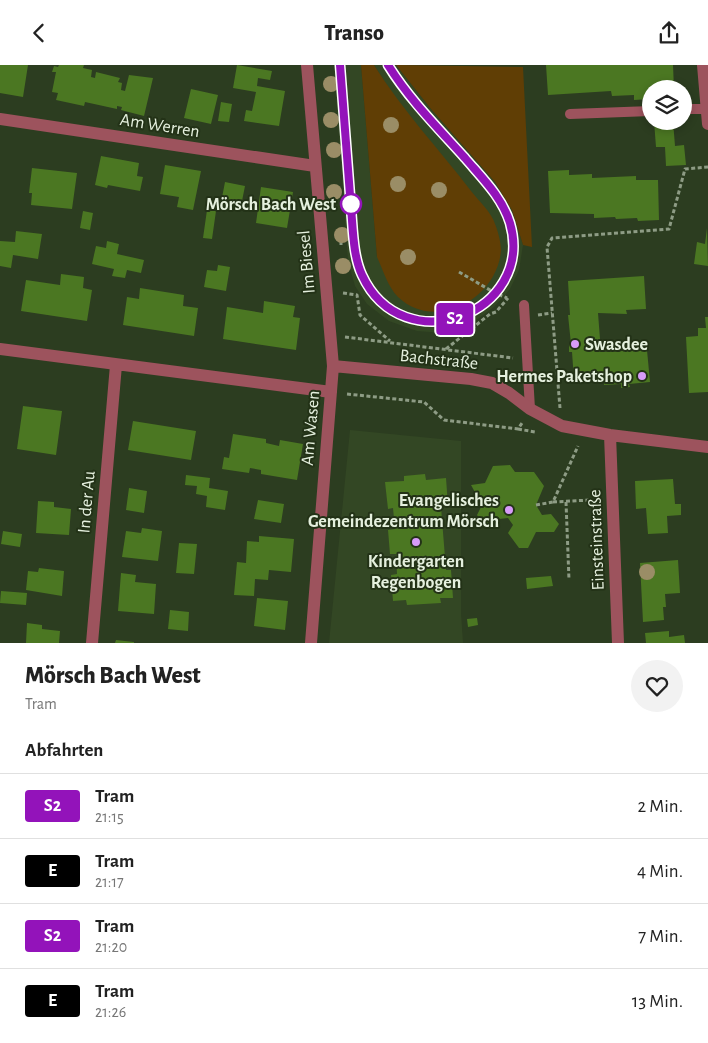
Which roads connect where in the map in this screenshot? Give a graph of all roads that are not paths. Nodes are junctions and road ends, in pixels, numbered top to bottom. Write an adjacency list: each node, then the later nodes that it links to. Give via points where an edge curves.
1 (307, 65): 9 (street, Im Biesel)
2 (703, 65): 4 (street)
3 (692, 109): 4 (lane)
4 (706, 109): 8 (street)
5 (642, 111): 6 (lane)
6 (570, 114)
7 (0, 119): 9 (street, Am Werren)
8 (708, 124)
9 (315, 166): 13 (street, Im Biesel)
10 (524, 305): 15 (lane)
11 (0, 349): 12 (street)
12 (116, 365): 14 (street); 18 (street, In der Au)
13 (333, 365): 14 (street, Am Wasen); 15 (street, Bachstraße, via 492,383)
14 (331, 393): 19 (street, Am Wasen)
15 (530, 409): 16 (street, Bachstraße, via 562,426)
16 (610, 435): 17 (street, Bachstraße); 20 (street, Einsteinstraße)
17 (708, 447)
18 (92, 643)
19 (311, 643)
20 (618, 643)

